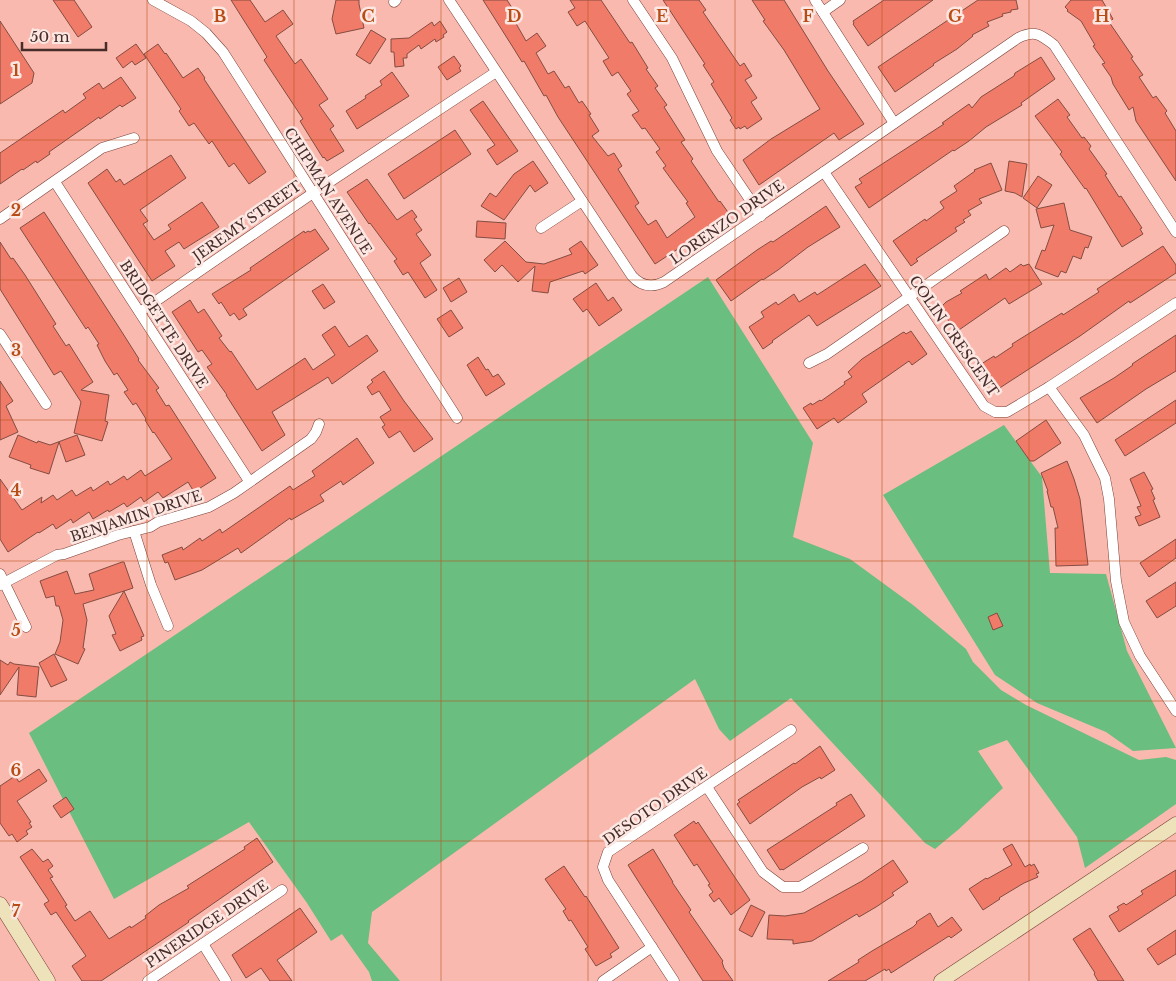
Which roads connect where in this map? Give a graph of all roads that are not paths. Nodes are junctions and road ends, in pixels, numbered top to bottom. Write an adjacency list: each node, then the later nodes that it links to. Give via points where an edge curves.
1 (153, 0): 12 (street, CHIPMAN AVENUE, via 191,21 223,52)
2 (449, 0): 7 (street, LORENZO DRIVE)
3 (633, 0): 14 (street, via 672,58 717,151)
4 (815, 0): 6 (street)
5 (840, 0): 6 (street)
6 (823, 12): 8 (street)
7 (496, 72): 12 (street, JEREMY STREET); 13 (street, LORENZO DRIVE)
8 (894, 123): 10 (street, LORENZO DRIVE); 18 (street, LORENZO DRIVE, via 1018,38 1027,34 1041,35 1054,45)
9 (134, 138): 11 (street, via 102,148)
10 (824, 172): 14 (street, LORENZO DRIVE); 19 (street, COLIN CRESCENT)
11 (55, 182): 15 (street); 21 (street, BRIDGETTE DRIVE)
12 (313, 193): 21 (street, JEREMY STREET); 26 (street, CHIPMAN AVENUE)
13 (582, 201): 14 (street, LORENZO DRIVE, via 632,276 651,286 664,282); 16 (street)
14 (761, 216)
15 (0, 219)
16 (541, 228)
17 (1004, 231): 19 (street)
18 (1176, 232)
19 (909, 297): 23 (street); 24 (street, COLIN CRESCENT, via 984,406 995,412 1007,412)
20 (1176, 303): 24 (street, COLIN CRESCENT)
21 (140, 312): 28 (street, BRIDGETTE DRIVE)
22 (0, 334): 25 (street)
23 (809, 363)
24 (1049, 387): 33 (street, via 1084,435 1105,478 1116,581 1124,622 1140,656)
25 (46, 404)
26 (457, 418)
27 (319, 424): 28 (street, BENJAMIN DRIVE, via 311,439)
28 (249, 481): 29 (street, BENJAMIN DRIVE, via 209,507)
29 (134, 531): 30 (street, BENJAMIN DRIVE, via 57,555); 31 (street)
30 (2, 580): 32 (street)
31 (168, 626)
32 (26, 627)
33 (1176, 711)
34 (791, 730): 35 (street, DESOTO DRIVE)
35 (706, 786): 37 (street, via 763,872 783,887 800,888); 41 (street, DESOTO DRIVE, via 608,852 603,867 608,880)
36 (1176, 824): 47 (main road)
37 (863, 848)
38 (282, 890): 40 (street, PINERIDGE DRIVE)
39 (0, 904): 42 (main road)
40 (203, 944): 43 (street, PINERIDGE DRIVE); 44 (street)
41 (652, 947): 45 (street); 46 (street, DESOTO DRIVE)
42 (48, 981)
43 (148, 981)
44 (226, 981)
45 (603, 981)
46 (674, 981)
47 (941, 981)

